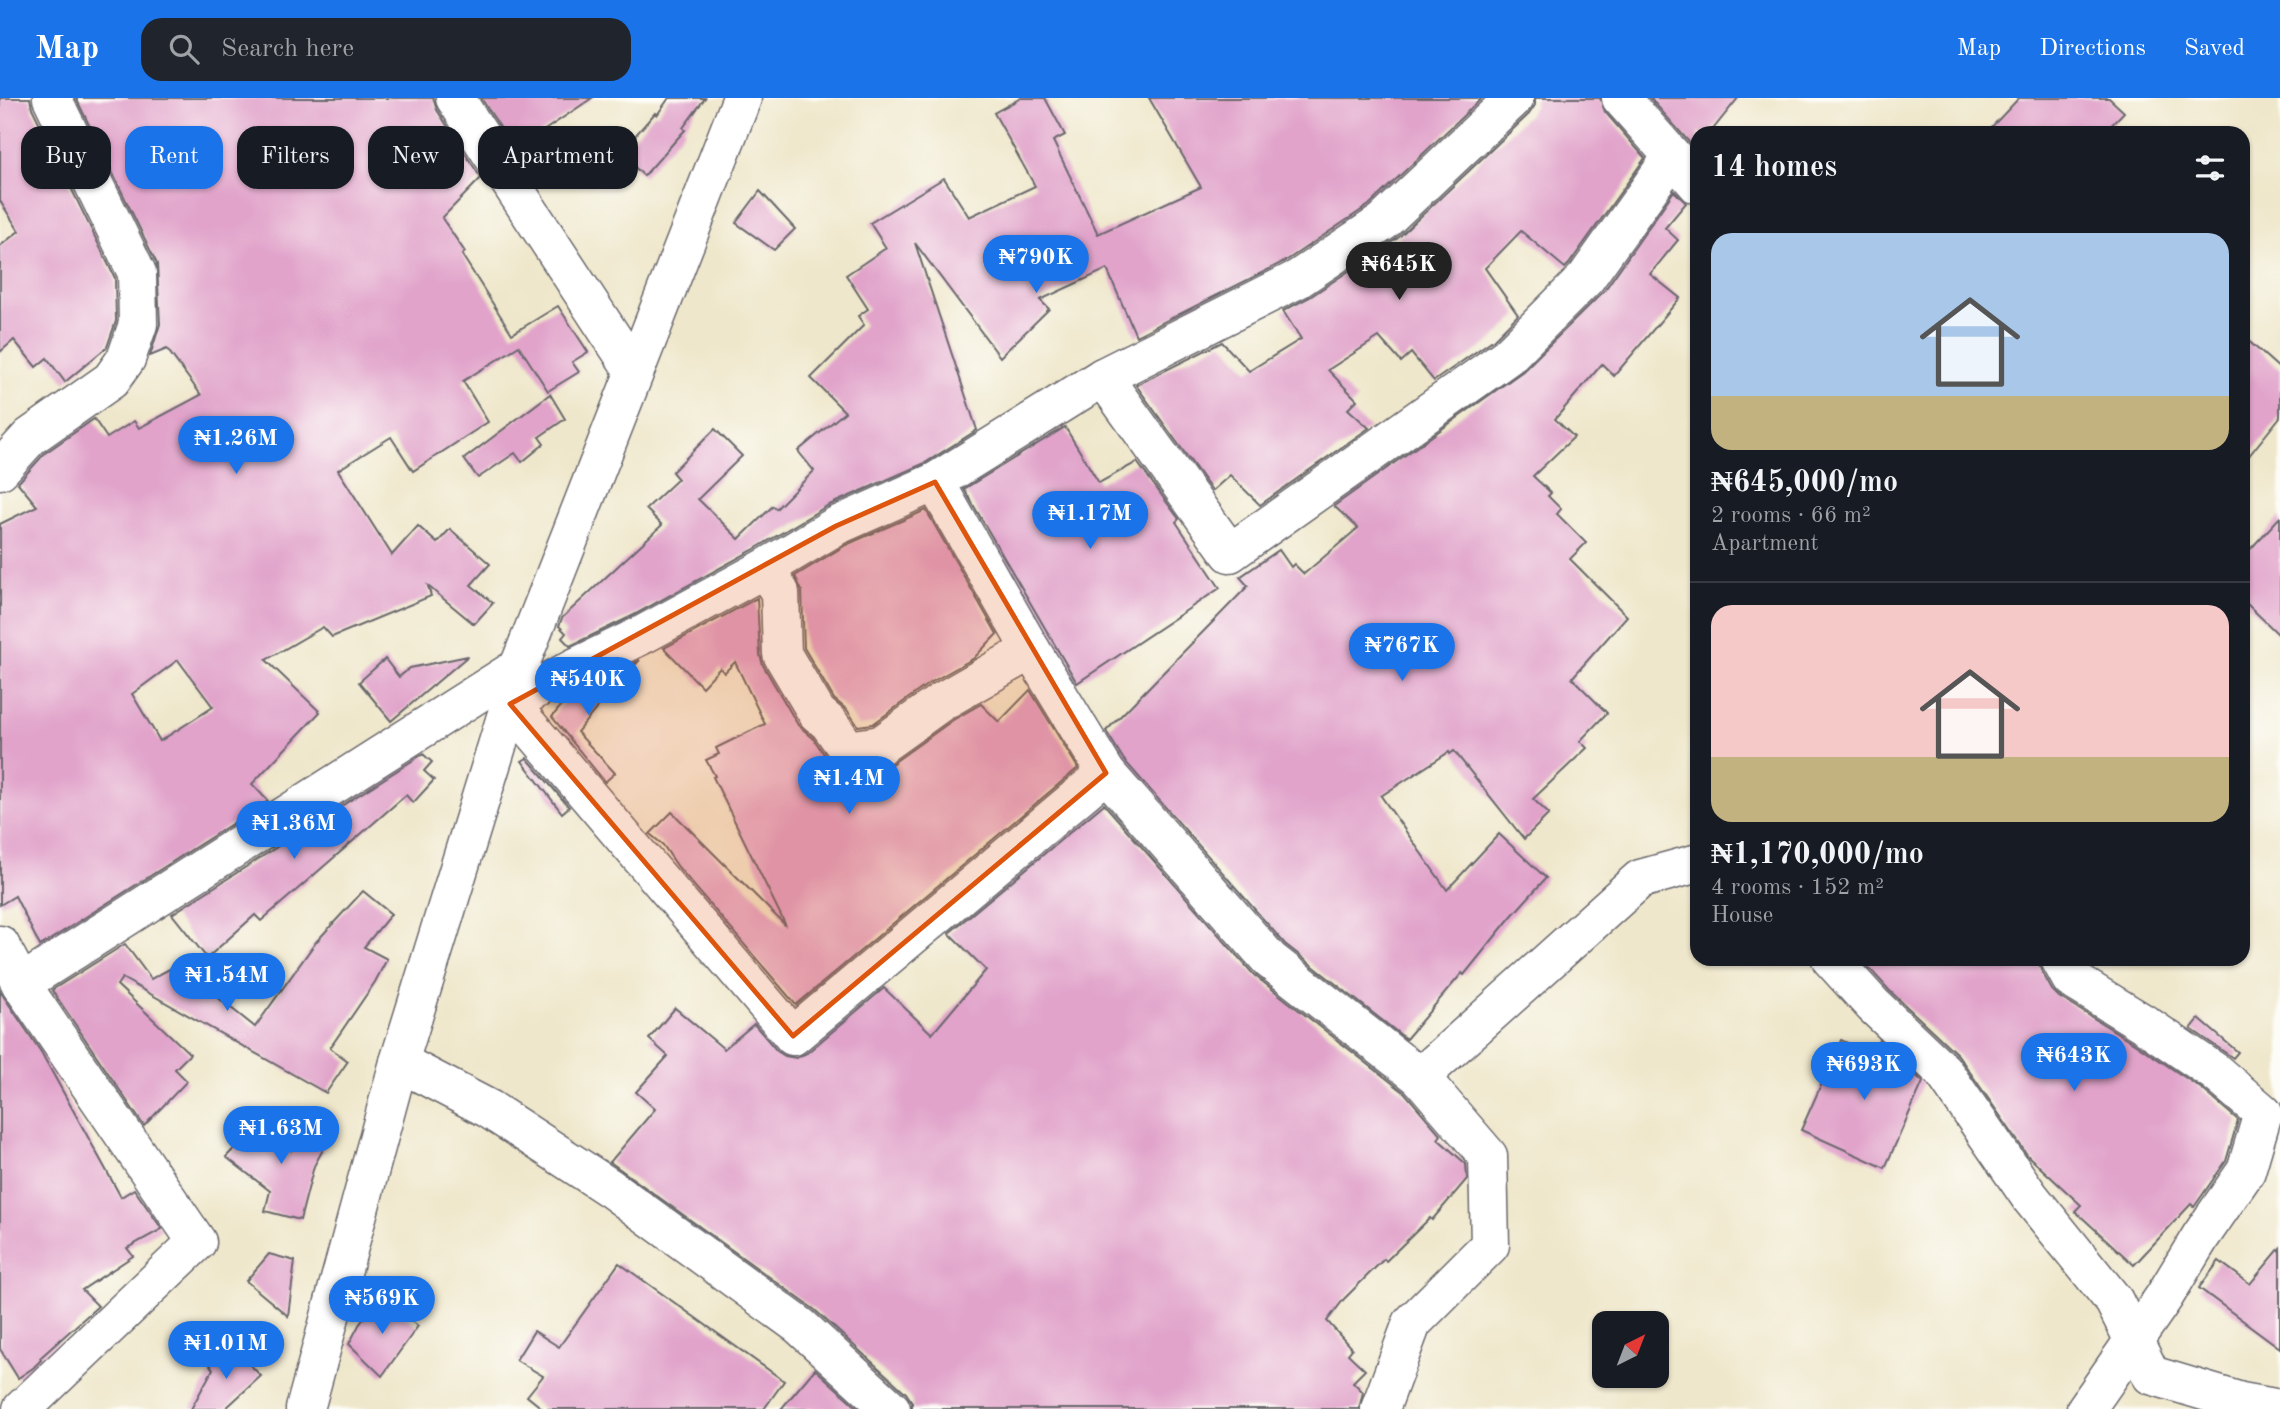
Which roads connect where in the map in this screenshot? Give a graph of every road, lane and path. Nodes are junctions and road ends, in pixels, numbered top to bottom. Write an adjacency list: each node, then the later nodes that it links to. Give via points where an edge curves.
1 (52, 98): 9 (street, via 137,273 138,324 111,380 30,438)
2 (455, 98): 7 (street)
3 (742, 98): 7 (street)
4 (1514, 98): 8 (street, via 1383,222 1298,279)
5 (1621, 98): 6 (street)
6 (1685, 171): 8 (street, via 1508,356 1230,553)
7 (634, 371): 13 (street)
8 (1103, 377): 10 (street)
9 (0, 470)
10 (935, 482): 11 (street, via 836,526); 12 (street)
11 (764, 569): 12 (street, via 780,592 782,654 817,713 848,751 881,745 941,702); 14 (street)
12 (1031, 650): 15 (street)
13 (519, 667): 14 (street); 20 (street)
14 (510, 704): 15 (street, via 793,1036); 21 (street)
15 (1106, 773): 22 (street, via 1270,960)
16 (1690, 865): 22 (street, via 1640,879)
17 (0, 946): 20 (street)
18 (1837, 966): 23 (street, via 1942,1071 2030,1197 2114,1301)
19 (2064, 966): 23 (street, via 2071,979 2215,1072 2263,1114 2246,1171)
20 (21, 984): 24 (street, via 197,1242)
21 (399, 1062): 25 (street); 26 (street, via 489,1109 610,1188 800,1326)
22 (1420, 1077): 27 (street, via 1488,1156 1490,1245 1412,1323)
23 (2134, 1342): 28 (street); 29 (street, via 2151,1375)
24 (22, 1409)
25 (305, 1409)
26 (891, 1409)
27 (1380, 1409)
28 (2086, 1409)
29 (2280, 1409)

